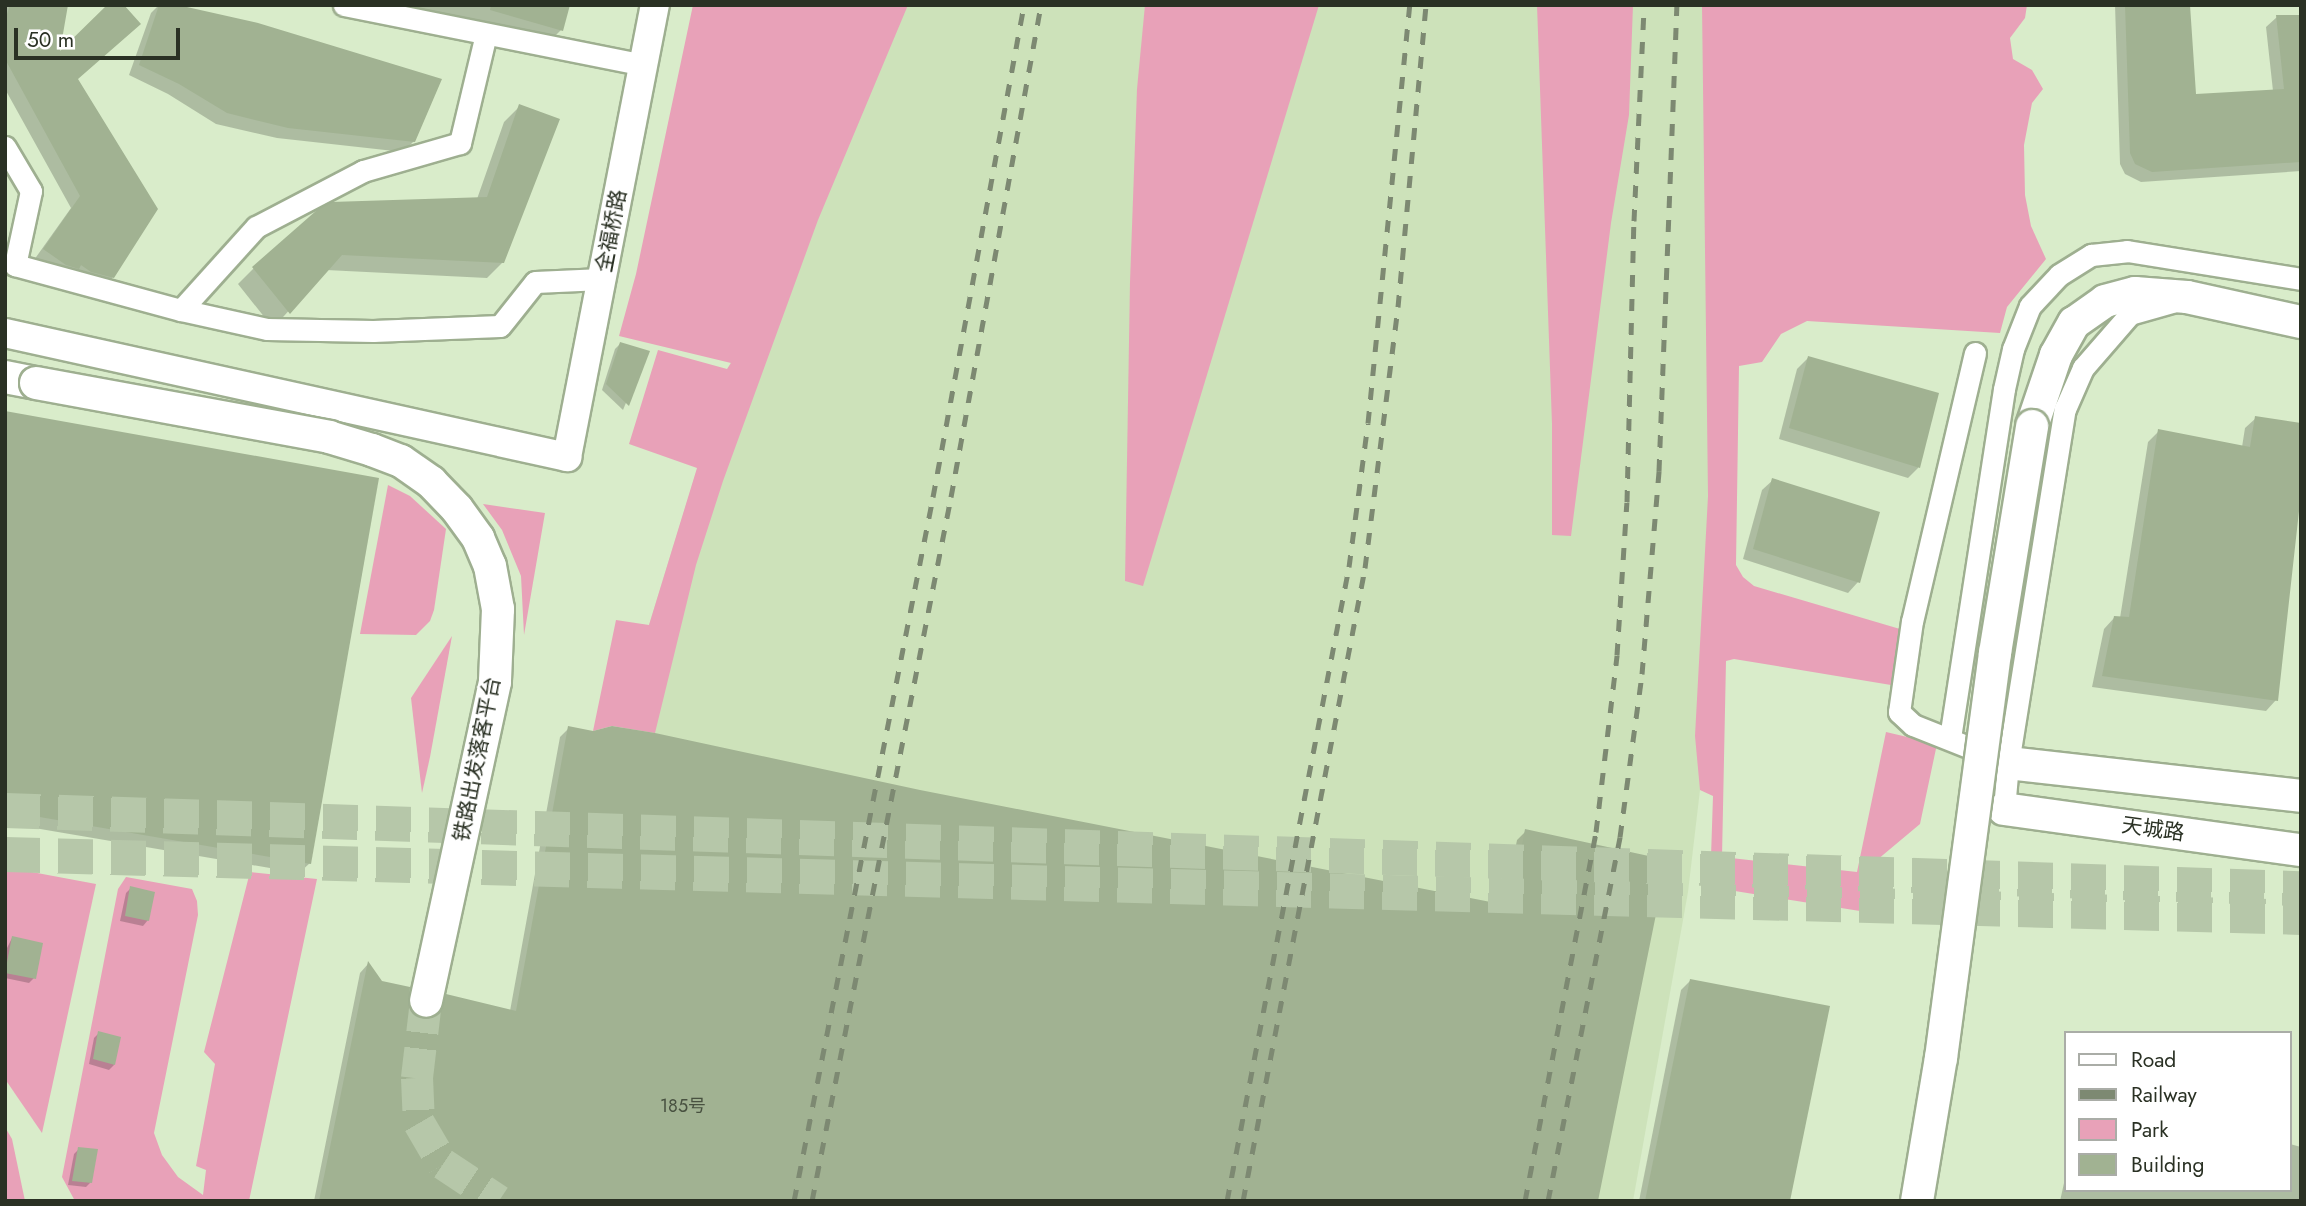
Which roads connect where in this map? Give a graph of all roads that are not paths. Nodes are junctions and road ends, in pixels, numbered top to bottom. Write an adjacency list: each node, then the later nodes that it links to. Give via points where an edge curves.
1 (344, 5): 3 (street)
2 (655, 5): 4 (street, 全福桥路)
3 (486, 34): 4 (street); 9 (street, via 460,143 363,171 256,227)
4 (644, 65): 6 (street, 全福桥路)
5 (5, 147): 9 (street, via 31,191 15,265)
6 (602, 279): 9 (street, via 535,282 500,326 267,329); 11 (street, 全福桥路, via 567,457)
7 (2301, 279): 14 (street, via 2127,251 2091,255 2059,275 2031,306 2013,349 2004,389)
8 (2187, 297): 10 (main road); 15 (street, via 2130,314 2083,368 2065,410); 20 (main road, bridge, via 2135,293 2105,301 2074,323 2056,355 2032,426)
9 (181, 310)
10 (2301, 322)
11 (5, 333)
12 (1975, 353): 14 (street, via 1912,621 1899,712 1913,725)
13 (5, 377): 19 (main road, 铁路出发落客平台, bridge, via 329,437 372,450 401,461 431,482 478,538 490,566 498,609 495,682)
14 (1950, 738): 15 (street)
15 (2008, 763): 16 (main road); 17 (street)
16 (2301, 796)
17 (2004, 809): 18 (main road, 天城路)
18 (2301, 850)
19 (426, 1001)
20 (1917, 1201)

